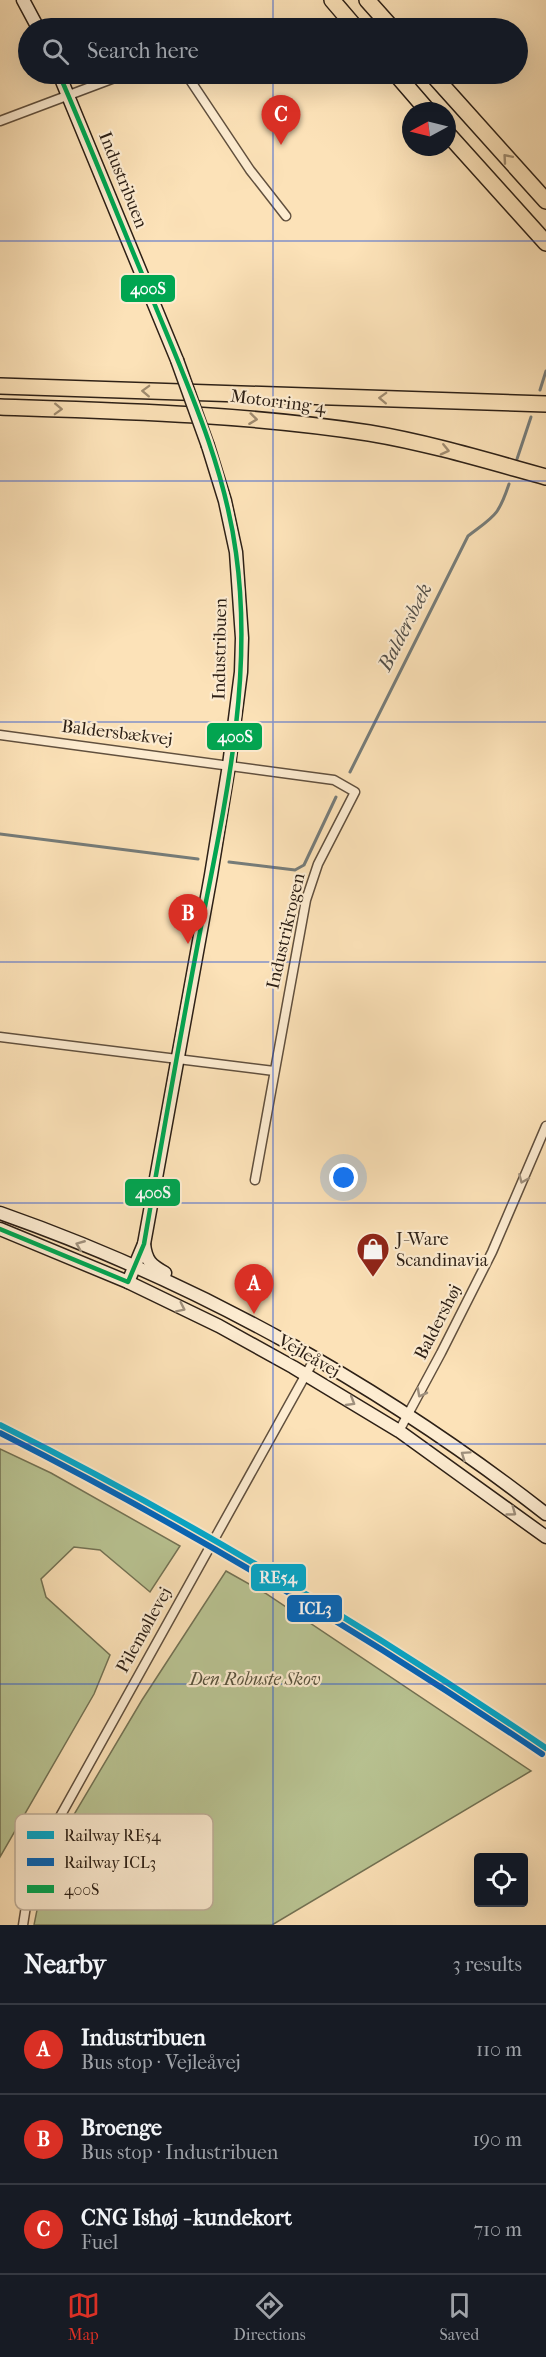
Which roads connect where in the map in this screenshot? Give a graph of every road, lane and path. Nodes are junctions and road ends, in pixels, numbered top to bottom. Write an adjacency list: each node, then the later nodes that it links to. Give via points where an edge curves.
1 (23, 0): 4 (street)
2 (332, 0): 5 (highway)
3 (367, 0): 6 (highway)
4 (33, 18)
5 (347, 18)
6 (383, 18)
7 (64, 84): 12 (street, Industribuen)
8 (98, 84): 12 (street)
9 (193, 84): 17 (street)
10 (405, 84): 13 (highway)
11 (441, 84): 16 (highway, one-way to 11)
12 (69, 95): 14 (street); 24 (street, Industribuen, bridge, via 177,360 225,501 240,595 241,672)
13 (420, 102)
14 (0, 121)
15 (456, 143): 18 (highway)
16 (546, 201)
17 (286, 216)
18 (546, 243)
19 (0, 387): 20 (highway, Motorring 4, one-way to 19)
20 (546, 404)
21 (0, 406): 22 (highway, Motorring 4, one-way to 22, via 222,415 317,426 392,438)
22 (546, 477)
23 (0, 735): 24 (street, Baldersbækvej)
24 (229, 765): 26 (street, Industribuen); 27 (street, Industrikrogen, via 334,780 355,792 318,864 306,900)
25 (0, 1037): 26 (street)
26 (175, 1060): 27 (street); 32 (street, Industribuen)
27 (274, 1071): 29 (street, Industrikrogen)
28 (546, 1126): 38 (street, Baldershøj, one-way to 38, via 492,1252)
29 (255, 1180)
30 (0, 1214): 33 (street, Vejleåvej, one-way to 30)
31 (0, 1229): 34 (street, Vejleåvej)
32 (144, 1244): 33 (street, Industribuen); 35 (street, via 151,1265 208,1294)
33 (135, 1267): 34 (street, Industribuen); 35 (street, Vejleåvej)
34 (128, 1282): 37 (street, Vejleåvej, one-way to 37)
35 (225, 1309): 36 (street, Vejleåvej)
36 (315, 1358): 37 (street, Pilemøllevej); 38 (street, Vejleåvej)
37 (307, 1375): 39 (street, Vejleåvej, one-way to 39); 42 (street, Pilemøllevej)
38 (408, 1416): 39 (street, Baldershøj); 40 (street, Vejleåvej, one-way to 38)
39 (399, 1431): 41 (street, Vejleåvej, one-way to 41)
40 (546, 1514)
41 (546, 1537)
42 (62, 1814)
43 (25, 1910): 44 (street, Pilemøllevej)
44 (23, 1925)

